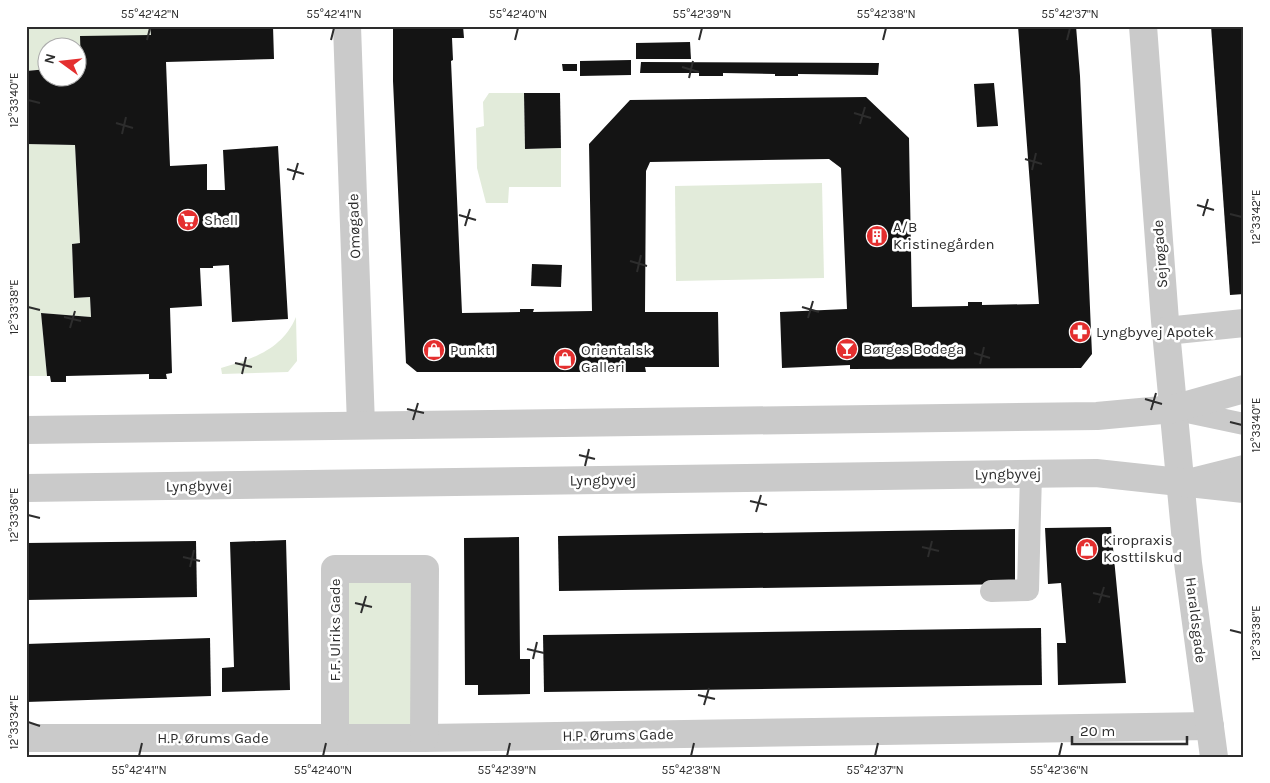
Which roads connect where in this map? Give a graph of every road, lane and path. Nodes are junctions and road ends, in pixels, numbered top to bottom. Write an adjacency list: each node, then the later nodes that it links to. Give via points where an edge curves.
1 (347, 26): 8 (street, Omøgade)
2 (1143, 26): 4 (street, Sejrøgade)
3 (1244, 323): 4 (street)
4 (1166, 331): 6 (street, Sejrøgade)
5 (1244, 389): 6 (street)
6 (1173, 409): 7 (lane); 8 (street, via 1097,416); 12 (street, Sejrøgade)
7 (1244, 424)
8 (361, 425): 9 (street)
9 (26, 430)
10 (1244, 466): 12 (lane, Lyngbyvej)
11 (1031, 474): 12 (street, Lyngbyvej, via 1096,473); 13 (street, Lyngbyvej); 15 (lane, via 1028,590)
12 (1180, 482): 14 (street, Lyngbyvej); 16 (street, Haraldsgade)
13 (26, 488)
14 (1244, 490)
15 (991, 591)
16 (1210, 726): 19 (street, H.P. Ørums Gade); 21 (street, Haraldsgade)
17 (26, 738): 18 (street, H.P. Ørums Gade)
18 (335, 738): 19 (street, F.F. Ulriks Gade, via 335,569 425,569); 20 (street, H.P. Ørums Gade)
19 (424, 738): 20 (street, H.P. Ørums Gade)
20 (382, 747)
21 (1214, 757)

